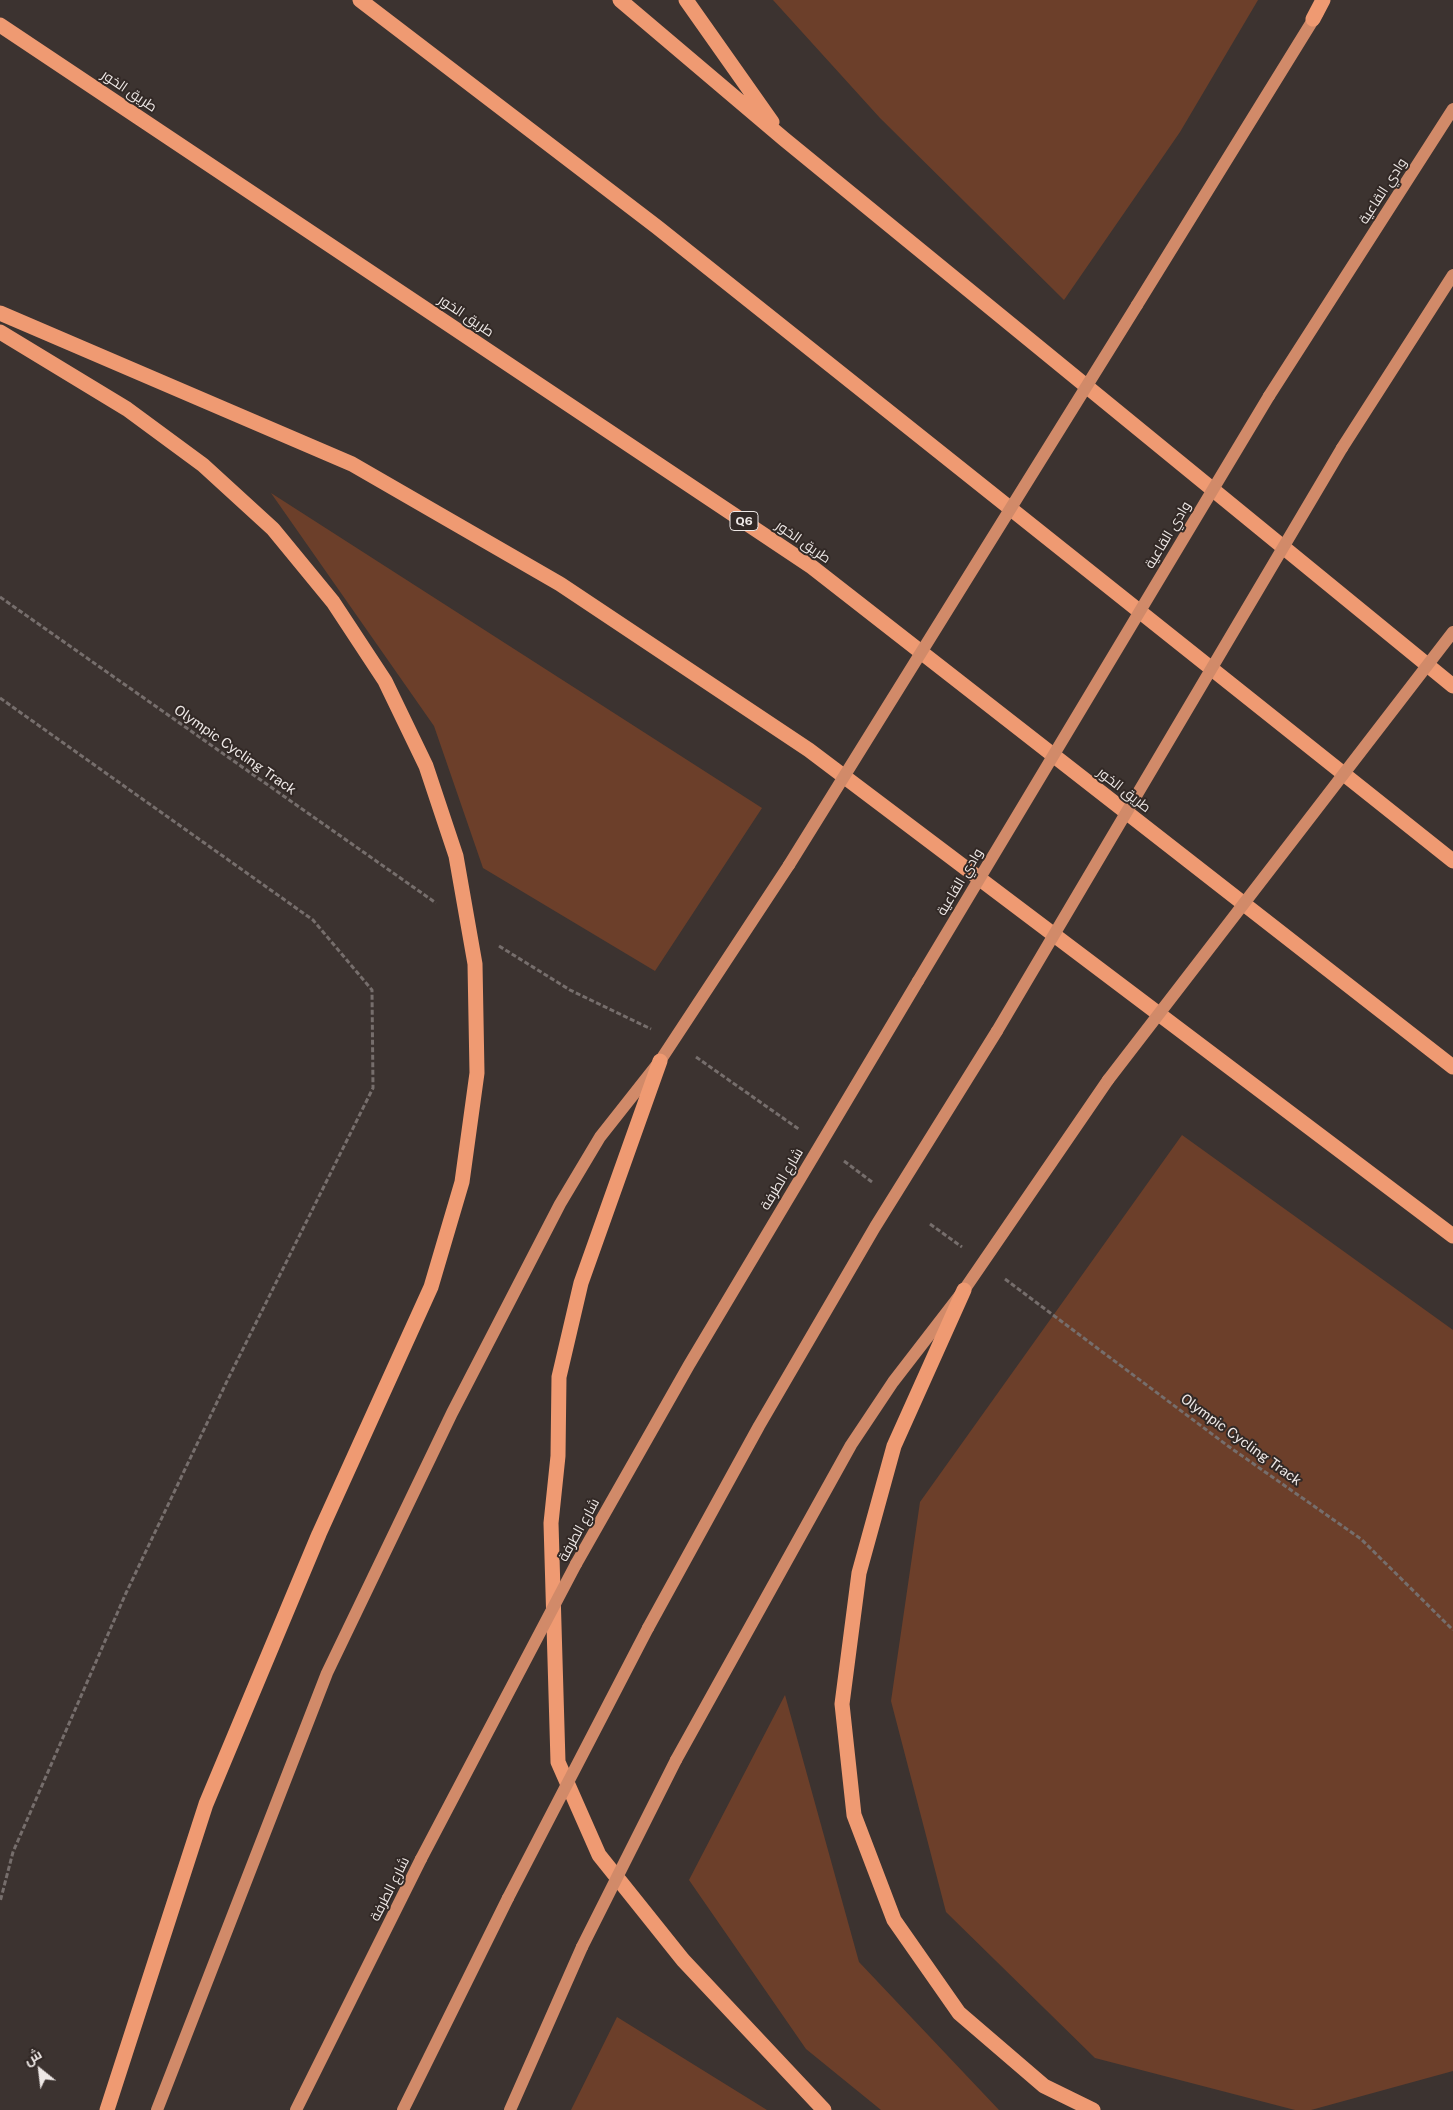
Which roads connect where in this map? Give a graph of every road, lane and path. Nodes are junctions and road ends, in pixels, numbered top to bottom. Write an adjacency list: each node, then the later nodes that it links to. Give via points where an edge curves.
1 (360, 0): 17 (highway, via 658,227)
2 (620, 0): 9 (highway)
3 (686, 0): 9 (highway)
4 (1323, 0): 6 (highway)
5 (1327, 0): 6 (main road)
6 (1313, 19): 23 (main road, bridge, via 789,865)
7 (0, 24): 24 (highway, طريق الخور / Q6, via 812,567)
8 (1453, 109): 20 (main road, وادي القاعية, bridge, via 1269,396)
9 (784, 139): 15 (highway)
10 (1453, 275): 38 (main road, bridge, via 1342,448 997,1032 875,1227 759,1426 648,1628)
11 (0, 313): 29 (highway, via 352,464 560,584 809,750)
12 (0, 332): 35 (highway, via 127,410 203,465 273,529 333,602 385,681 426,766 456,856 475,964 476,1073 462,1182 431,1287 319,1534 206,1804)
13 (0, 597): 18 (path, Olympic Cycling Track)
14 (1453, 632): 32 (main road, bridge, via 1108,1080)
15 (1453, 686)
16 (0, 698): 34 (path, via 314,920 372,990 373,1088 126,1593 13,1852)
17 (1453, 861)
18 (442, 908)
19 (497, 945): 21 (path, via 570,990)
20 (918, 981): 37 (main road, شارع الطرفة, bridge, via 689,1365 576,1564)
21 (656, 1031)
22 (696, 1056): 25 (path)
23 (660, 1062): 36 (main road, via 600,1137 560,1204 452,1413 327,1672); 40 (highway, via 581,1283 559,1377 558,1456 551,1523 558,1762 599,1855 683,1960)
24 (1453, 1067)
25 (800, 1130)
26 (844, 1161): 27 (path)
27 (877, 1185)
28 (930, 1224): 30 (path)
29 (1453, 1236)
30 (965, 1250)
31 (1005, 1279): 33 (path, Olympic Cycling Track, via 1228,1446 1361,1539)
32 (964, 1290): 39 (main road, bridge, via 893,1382 851,1445 676,1760 582,1947); 41 (highway, via 894,1446 859,1573 842,1704 854,1815 894,1920 958,2012 1044,2086)
33 (1453, 1630)
34 (0, 1902)
35 (107, 2110)
36 (157, 2110)
37 (296, 2110)
38 (403, 2110)
39 (510, 2110)
40 (824, 2110)
41 (1093, 2110)

